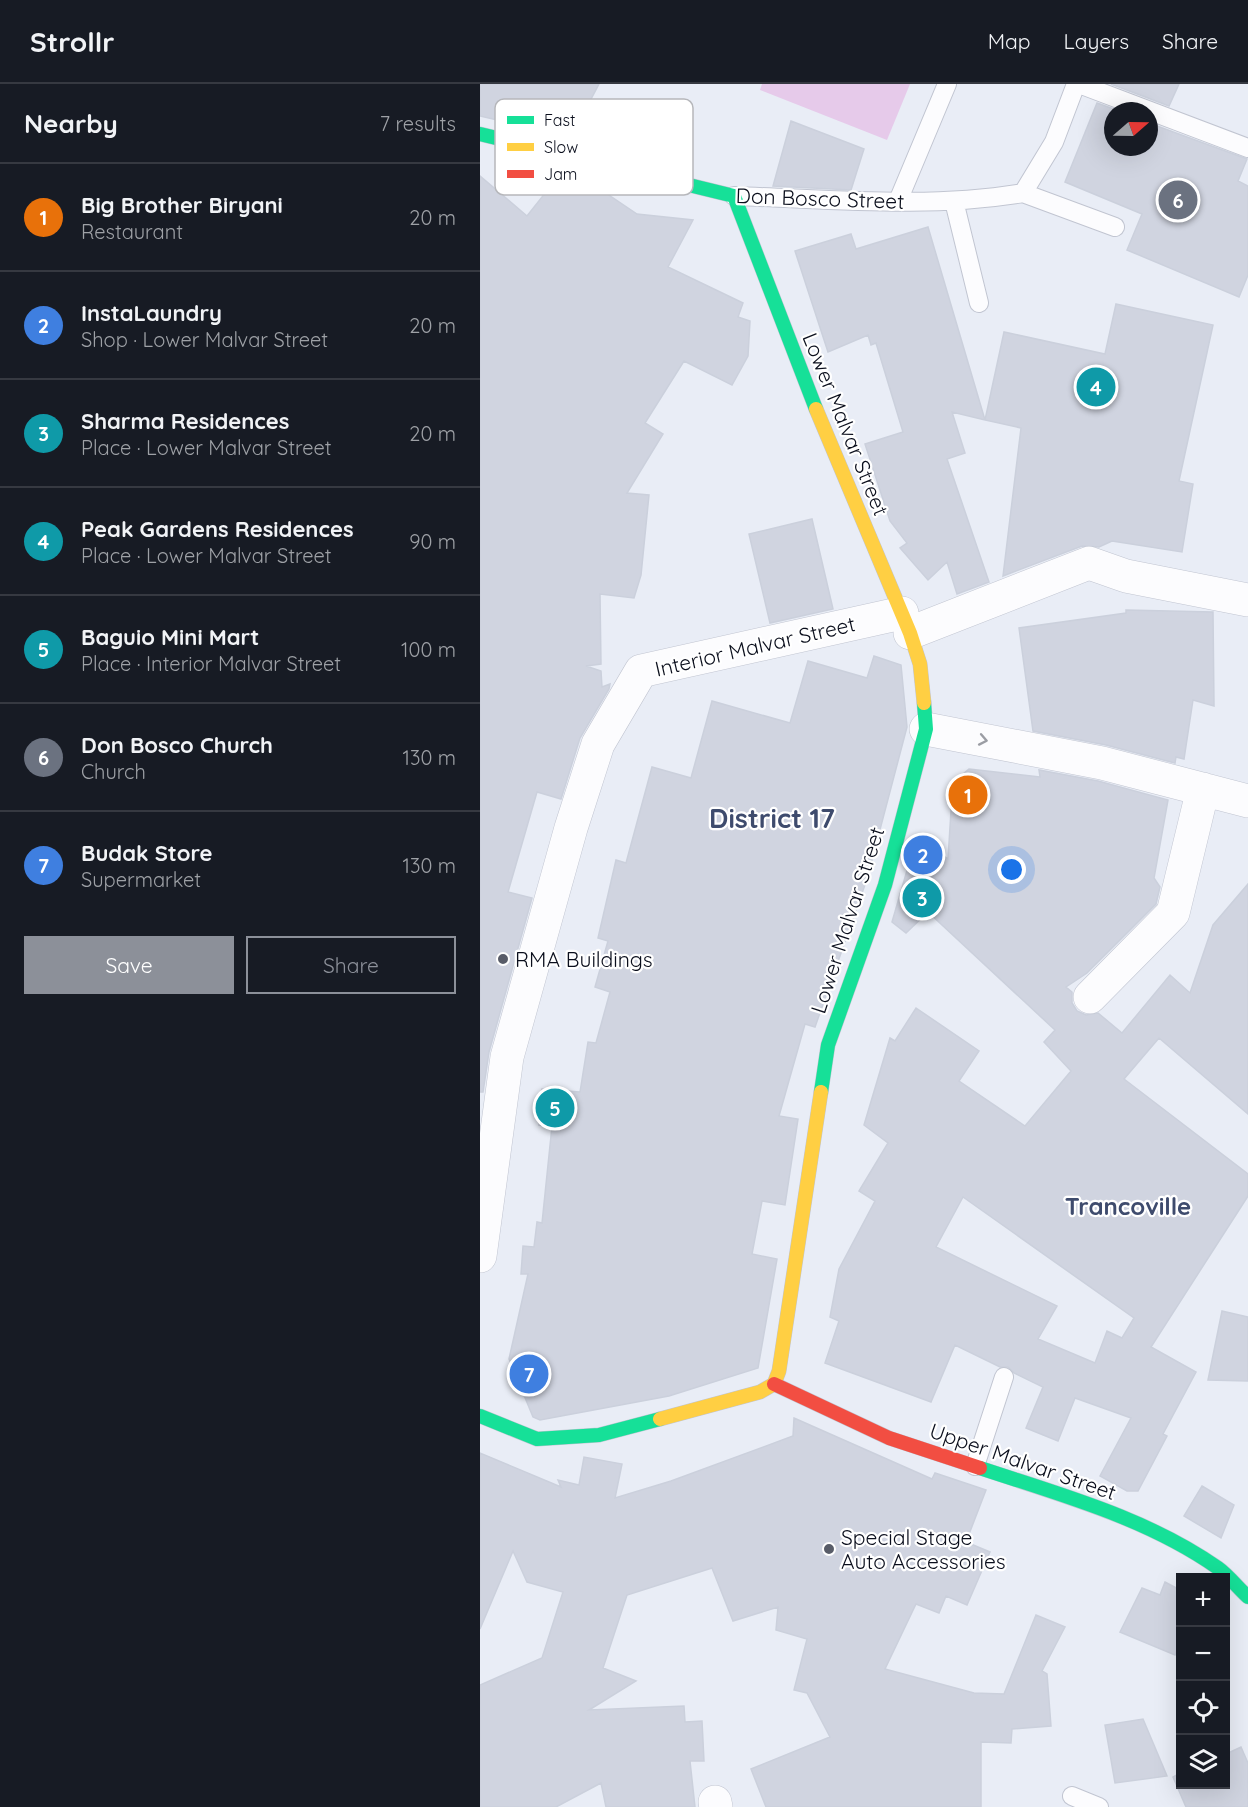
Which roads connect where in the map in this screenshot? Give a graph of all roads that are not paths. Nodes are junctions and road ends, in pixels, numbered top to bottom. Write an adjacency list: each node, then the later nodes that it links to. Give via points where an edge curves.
1 (947, 84): 9 (lane)
2 (1077, 84): 5 (lane); 7 (lane, via 1054,142)
3 (480, 134): 4 (street, Don Bosco Street)
4 (495, 138)
5 (1248, 148)
6 (693, 186): 8 (street, Don Bosco Street)
7 (1023, 193): 10 (lane, Don Bosco Street); 11 (lane)
8 (734, 196): 9 (lane, Don Bosco Street); 14 (street, Lower Malvar Street, via 837,463)
9 (898, 201): 10 (lane, Don Bosco Street)
10 (954, 201): 12 (lane)
11 (1115, 227)
12 (979, 303)
13 (1248, 600): 14 (street, Interior Malvar Street, via 1126,576 1089,563)
14 (906, 623): 15 (street, Lower Malvar Street, via 920,664); 19 (street, Interior Malvar Street, via 641,671 598,744 507,1057)
15 (926, 729): 16 (street, one-way to 16, via 1102,763); 21 (street, Lower Malvar Street, via 885,885 828,1045)
16 (1203, 789): 17 (street); 18 (street, via 1173,913)
17 (1248, 801)
18 (1090, 997)
19 (480, 1256)
20 (1004, 1377): 23 (lane)
21 (774, 1384): 22 (street, via 760,1392 599,1435 537,1439); 23 (street, Upper Malvar Street, via 889,1438)
22 (480, 1416)
23 (975, 1466): 24 (street, Upper Malvar Street, via 1102,1508 1157,1532 1219,1569)
24 (1248, 1597)
25 (1072, 1796): 26 (lane)
26 (1099, 1807)

